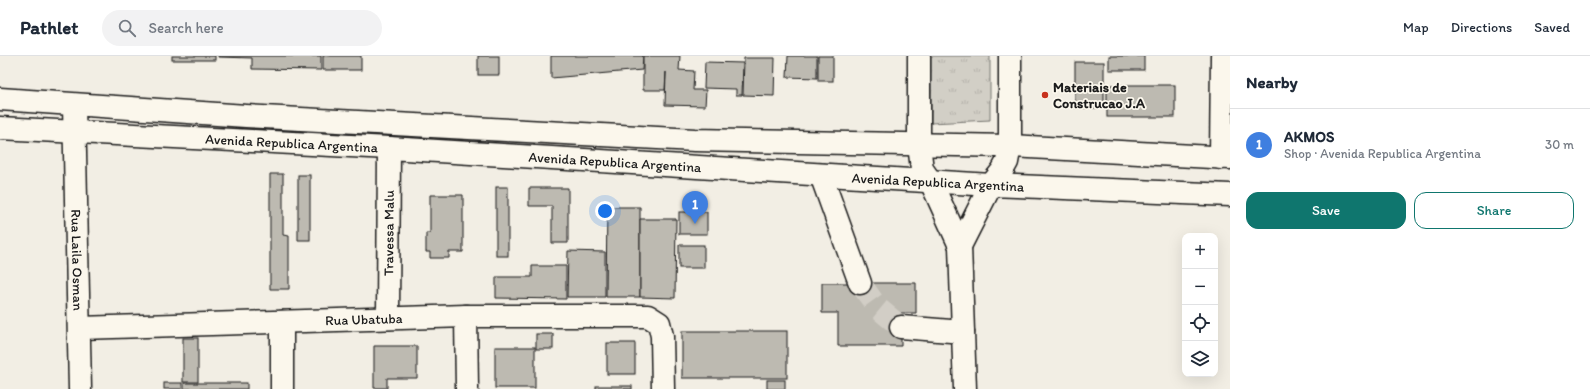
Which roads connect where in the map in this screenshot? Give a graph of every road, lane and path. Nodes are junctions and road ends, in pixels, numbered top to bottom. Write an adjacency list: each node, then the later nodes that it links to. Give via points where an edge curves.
1 (919, 56): 8 (main road)
2 (1010, 56): 9 (main road)
3 (1222, 56): 11 (main road)
4 (0, 99): 5 (main road, Avenida Republica Argentina)
5 (74, 105): 7 (main road, Rua Laila Osman); 8 (main road, Avenida Republica Argentina, via 695,140)
6 (0, 128): 7 (main road, Avenida Republica Argentina)
7 (74, 132): 10 (main road, Avenida Republica Argentina); 22 (main road, Rua Laila Osman)
8 (918, 145): 9 (main road, Avenida Republica Argentina); 13 (main road, via 922,169)
9 (1010, 146): 11 (main road, Avenida Republica Argentina); 14 (main road, via 1007,162)
10 (389, 148): 12 (main road, Avenida Republica Argentina); 19 (main road, Travessa Malu)
11 (1225, 158)
12 (821, 175): 13 (main road, Avenida Republica Argentina); 17 (main road)
13 (931, 182): 14 (main road, Avenida Republica Argentina); 16 (main road)
14 (991, 185): 15 (main road, Avenida Republica Argentina); 16 (main road)
15 (1230, 195)
16 (960, 246): 23 (main road)
17 (860, 283)
18 (466, 316): 19 (main road, Rua Ubatuba); 26 (main road); 27 (main road, Rua Ubatuba, via 648,316 659,323 662,336)
19 (388, 318): 20 (main road, Rua Ubatuba)
20 (282, 322): 22 (main road, Rua Ubatuba); 25 (main road)
21 (901, 327): 23 (main road)
22 (80, 328): 24 (main road, Rua Laila Osman)
23 (963, 332): 28 (main road)
24 (80, 389)
25 (282, 389)
26 (467, 389)
27 (663, 389)
28 (965, 389)

